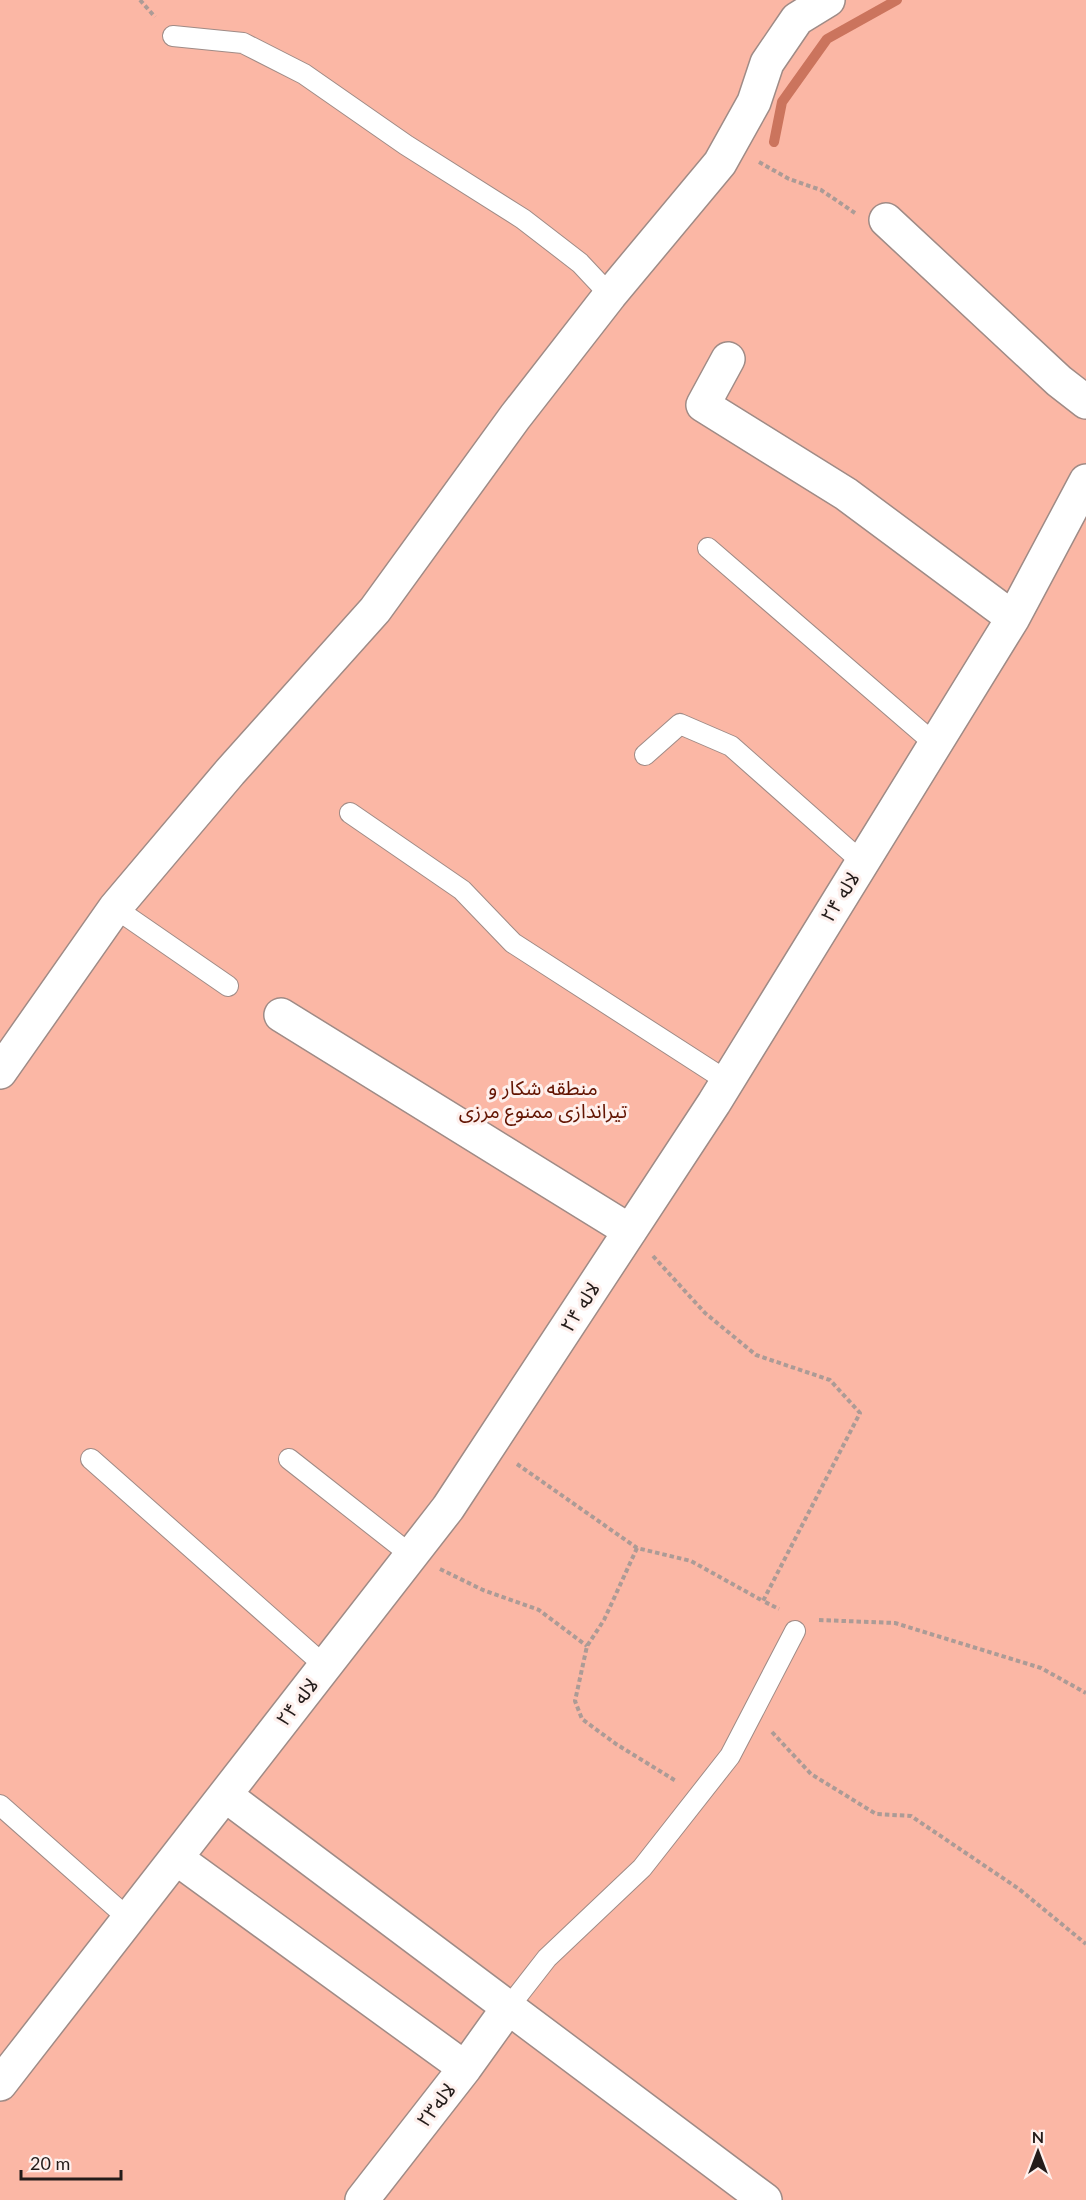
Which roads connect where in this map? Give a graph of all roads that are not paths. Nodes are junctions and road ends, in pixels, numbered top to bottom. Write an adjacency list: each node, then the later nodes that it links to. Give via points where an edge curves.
1 (828, 0): 4 (street, via 797,19 767,63 754,102 720,163)
2 (173, 36): 4 (lane, via 243,43 304,74 523,219 580,263)
3 (886, 220): 6 (street)
4 (610, 295): 14 (street, via 515,417 375,610)
5 (728, 358): 9 (street, via 703,405 846,494)
6 (1086, 402)
7 (1086, 481): 9 (street, لاله ۲۴)
8 (708, 548): 10 (lane)
9 (1013, 618): 10 (street, لاله ۲۴)
10 (935, 744): 13 (street, لاله ۲۴)
11 (645, 755): 13 (lane, via 680,724 732,746)
12 (350, 813): 18 (lane, via 462,890 513,943)
13 (862, 862): 18 (street, لاله ۲۴)
14 (115, 908): 15 (lane); 17 (street)
15 (228, 986)
16 (281, 1015): 19 (street)
17 (0, 1072)
18 (727, 1081): 19 (street, لاله ۲۴)
19 (630, 1231): 22 (street, لاله ۲۴, via 448,1508)
20 (92, 1459): 24 (lane)
21 (289, 1459): 22 (lane)
22 (411, 1555): 24 (street, لاله ۲۴)
23 (795, 1631): 29 (lane, via 730,1756 642,1868 547,1958)
24 (325, 1666): 25 (street, لاله ۲۴)
25 (225, 1795): 27 (street, لاله ۲۴); 29 (street)
26 (0, 1805): 28 (lane)
27 (176, 1858): 28 (street, لاله ۲۴); 30 (street)
28 (129, 1919): 31 (street, لاله ۲۴)
29 (508, 2008): 30 (street, لاله۲۳); 33 (street)
30 (465, 2068): 32 (street, لاله۲۳)
31 (0, 2084)
32 (362, 2200)
33 (765, 2200)

